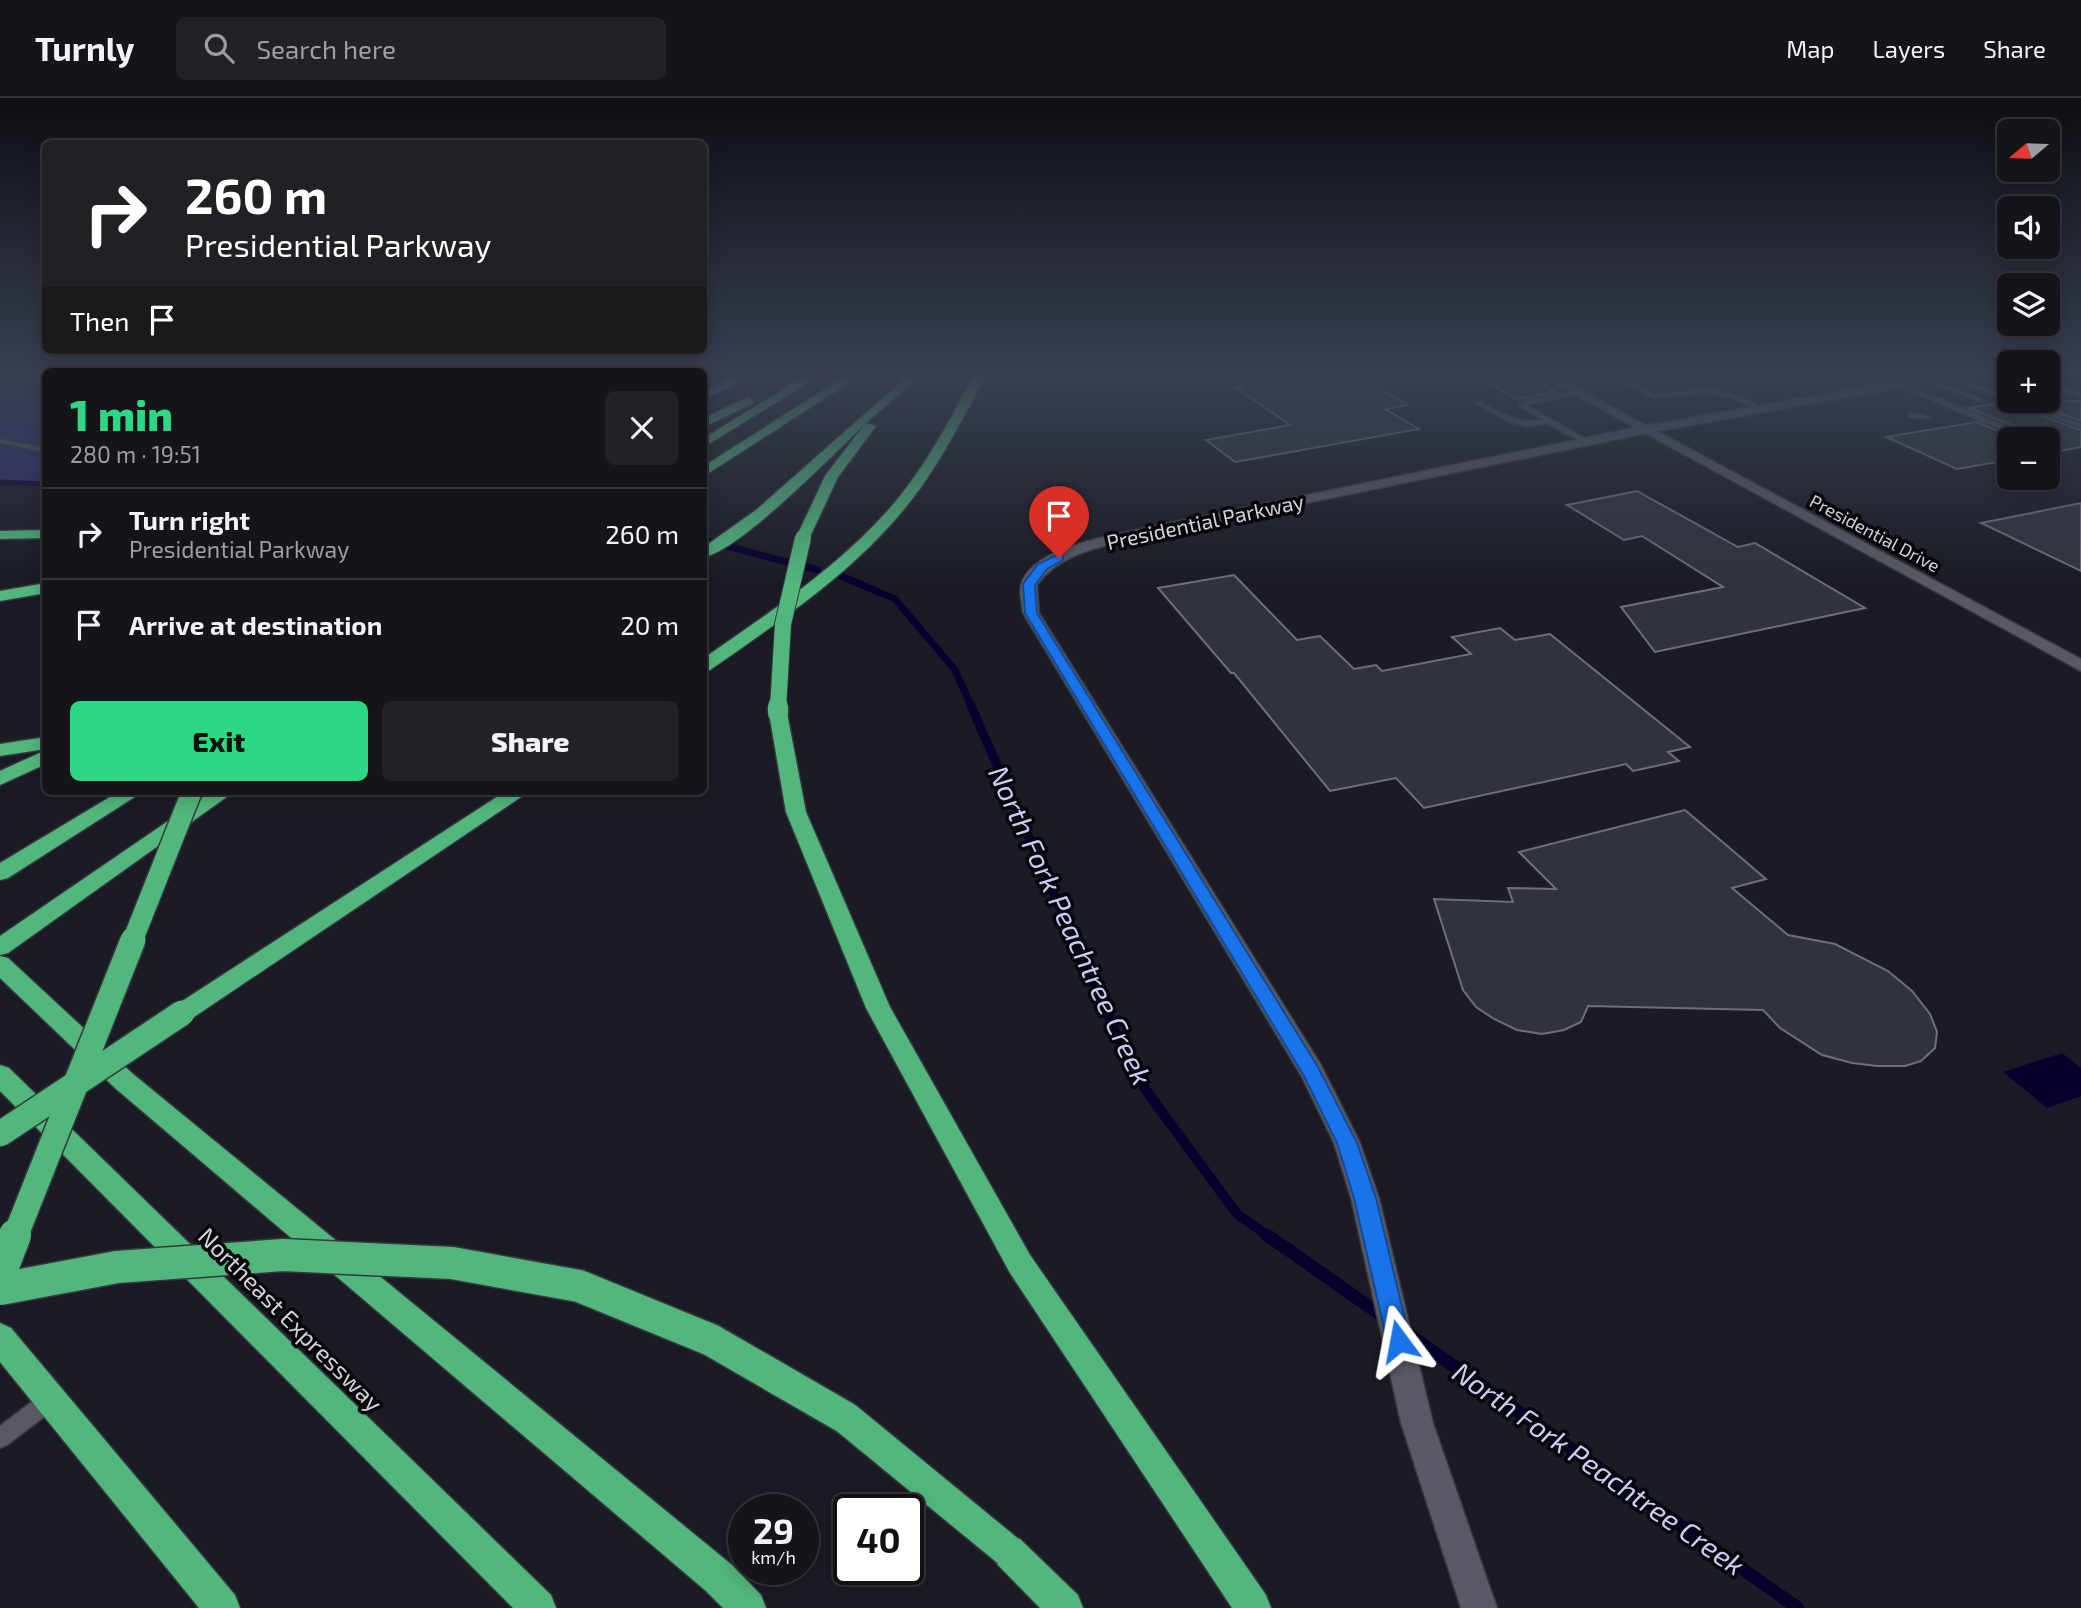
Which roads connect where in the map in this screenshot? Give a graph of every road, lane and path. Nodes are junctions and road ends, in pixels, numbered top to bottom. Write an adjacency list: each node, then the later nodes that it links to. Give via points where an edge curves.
1 (13, 443): 8 (lane)
2 (748, 443): 9 (highway)
3 (835, 443): 12 (highway, via 755,517)
4 (856, 443): 42 (highway, bridge, via 832,476 803,538 785,610 777,668 778,713 796,812 878,1008 1020,1264)
5 (944, 443): 15 (highway, via 890,515 807,594)
6 (1578, 443): 43 (street, Presidential Parkway, via 1075,549 1042,566 1029,584 1031,613 1312,1072 1347,1143 1418,1423)
7 (1672, 443): 16 (street, Presidential Drive)
8 (42, 449)
9 (707, 470)
10 (42, 534): 11 (highway)
11 (0, 535)
12 (715, 546)
13 (42, 589): 14 (highway)
14 (0, 596)
15 (707, 664)
16 (2081, 666)
17 (42, 744): 18 (highway)
18 (5, 749)
19 (42, 758): 20 (highway)
20 (0, 779)
21 (127, 795): 26 (highway)
22 (190, 795): 33 (highway, bridge)
23 (213, 795): 27 (highway)
24 (219, 795): 27 (highway)
25 (514, 795): 32 (highway, bridge)
26 (0, 873)
27 (44, 911): 28 (highway); 29 (highway)
28 (0, 933)
29 (0, 947)
30 (0, 964): 40 (highway, via 124,1081 719,1578)
31 (0, 1075): 39 (highway, Northeast Expressway)
32 (0, 1134)
33 (0, 1274)
34 (0, 1289): 41 (highway, bridge, via 117,1266 284,1255 452,1263 579,1286 711,1340 846,1418 1007,1551)
35 (0, 1338): 36 (highway)
36 (50, 1400): 37 (lane); 38 (highway)
37 (0, 1438)
38 (222, 1608)
39 (538, 1608)
40 (748, 1608)
41 (1065, 1608)
42 (1253, 1608)
43 (1479, 1608)

